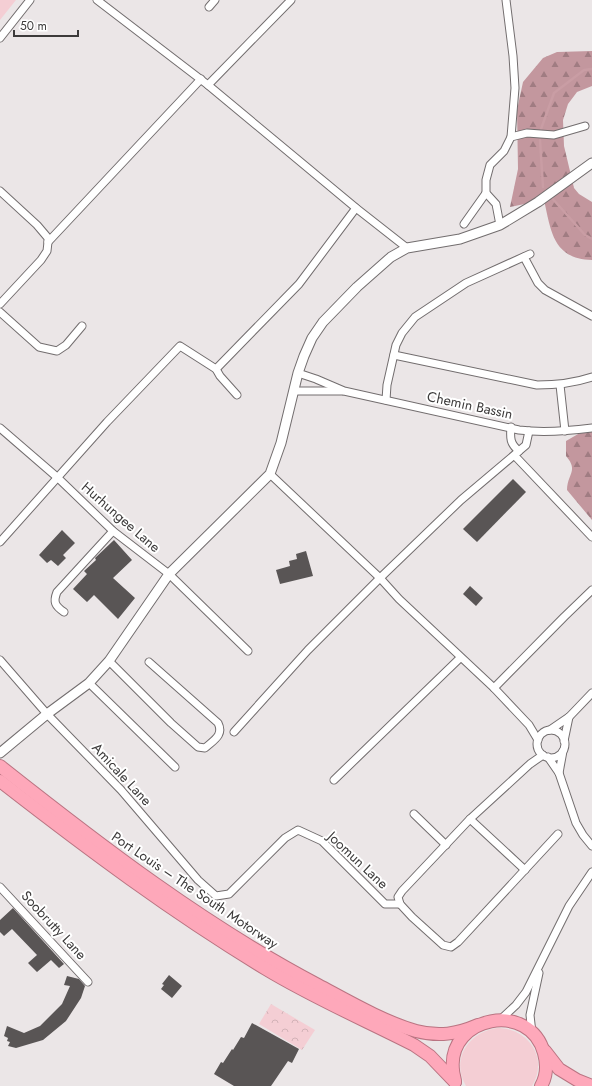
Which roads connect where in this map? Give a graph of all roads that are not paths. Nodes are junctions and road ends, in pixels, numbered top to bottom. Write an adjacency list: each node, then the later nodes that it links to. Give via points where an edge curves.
1 (30, 0): 7 (street)
2 (96, 0): 8 (street)
3 (216, 0): 6 (street)
4 (290, 0): 9 (street)
5 (506, 0): 11 (street, via 515,88)
6 (209, 7)
7 (0, 38)
8 (200, 79): 9 (street); 18 (street)
9 (208, 85): 15 (street)
10 (585, 126): 11 (street, via 554,135 527,133)
11 (511, 137): 14 (street, via 504,151 490,164)
12 (592, 163): 17 (street, via 538,202)
13 (0, 191): 18 (street, via 37,225 48,238)
14 (486, 193): 16 (street); 17 (street, via 496,204)
15 (356, 208): 19 (street); 25 (street, via 299,284)
16 (464, 224)
17 (500, 225): 19 (street, via 460,239)
18 (48, 242): 20 (street, via 47,251 41,260)
19 (407, 248): 26 (street, via 373,272 323,322 312,338)
20 (0, 304)
21 (0, 312): 23 (street, via 39,347 57,351 66,345)
22 (592, 316): 24 (street, via 545,290 538,282 527,256 466,283 415,317 402,334)
23 (82, 326)
24 (394, 355): 28 (street, via 537,386); 32 (street)
25 (216, 369): 31 (street); 40 (street, via 180,346 107,422)
26 (298, 373): 29 (street); 30 (street)
27 (592, 377): 28 (street)
28 (560, 385): 37 (street)
29 (294, 391): 30 (street); 39 (street)
30 (344, 391): 32 (street, Chemin Bassin)
31 (237, 396)
32 (386, 400): 33 (street, Chemin Bassin)
33 (511, 427): 36 (street, Chemin Bassin); 38 (street, via 510,437)
34 (592, 428): 37 (street, Chemin Bassin)
35 (0, 429): 40 (street, Hurhungee Lane)
36 (529, 431): 37 (street, Chemin Bassin); 38 (street, via 528,442)
37 (565, 431)
38 (517, 453): 42 (street); 45 (street, via 461,500)
39 (270, 474): 44 (street); 45 (street)
40 (58, 478): 41 (street, Hurhungee Lane); 43 (street)
41 (114, 531): 44 (street, Hurhungee Lane); 47 (street, via 57,592 54,599 57,608)
42 (592, 537)
43 (0, 542)
44 (169, 574): 48 (street, Hurhungee Lane); 51 (street)
45 (380, 578): 49 (street); 60 (street, via 308,650)
46 (592, 590): 54 (street)
47 (64, 612)
48 (248, 651)
49 (460, 658): 54 (street); 70 (street)
50 (0, 660): 56 (street, Amicale Lane)
51 (110, 661): 52 (street, via 198,747 205,748 220,734 218,722); 53 (street)
52 (148, 662)
53 (89, 683): 56 (street); 68 (street)
54 (494, 688): 58 (street)
55 (592, 693): 57 (street)
56 (47, 714): 64 (street); 80 (street, Amicale Lane, via 121,790 198,880 216,896)
57 (569, 717): 59 (street); 61 (street)
58 (529, 725): 59 (street); 62 (street)
59 (548, 730): 61 (street, via 558,732); 62 (street, via 541,734)
60 (234, 732)
61 (564, 740): 63 (street)
62 (537, 742): 65 (street, via 538,750); 66 (street)
63 (563, 750): 65 (street, via 558,755); 69 (street)
64 (0, 753)
65 (546, 756): 66 (street); 69 (street)
66 (530, 764): 73 (street)
67 (0, 766): 85 (highway, Port Louis – The South Motorway, via 141,873 219,928 286,968 383,1018 417,1031 453,1034)
68 (175, 766)
69 (559, 773): 76 (street, via 576,823)
70 (334, 780)
71 (0, 781): 88 (highway, Port Louis – The South Motorway, via 117,870 230,947 308,992 414,1046 430,1056)
72 (414, 814): 75 (street)
73 (470, 819): 75 (street); 77 (street)
74 (558, 834): 77 (street)
75 (446, 845): 81 (street, via 402,891 398,897)
76 (592, 846)
77 (525, 870): 81 (street, via 451,947 443,945)
78 (592, 872): 82 (street, via 569,906)
79 (0, 887): 83 (street, Soobrutty Lane)
80 (229, 894): 81 (street, Joomun Lane, via 285,838 298,830 322,841 385,904)
81 (400, 904)
82 (540, 965): 84 (street, via 526,992); 86 (street, via 530,1015)
83 (88, 982)
84 (500, 1020): 85 (highway, Port Louis – The South Motorway); 86 (highway, via 514,1022)
85 (478, 1025): 88 (highway, via 467,1032 454,1056)
86 (532, 1033): 87 (highway)
87 (543, 1048): 89 (highway, via 546,1071); 90 (highway, via 559,1069)
88 (456, 1084)
89 (541, 1086)
90 (592, 1086)

